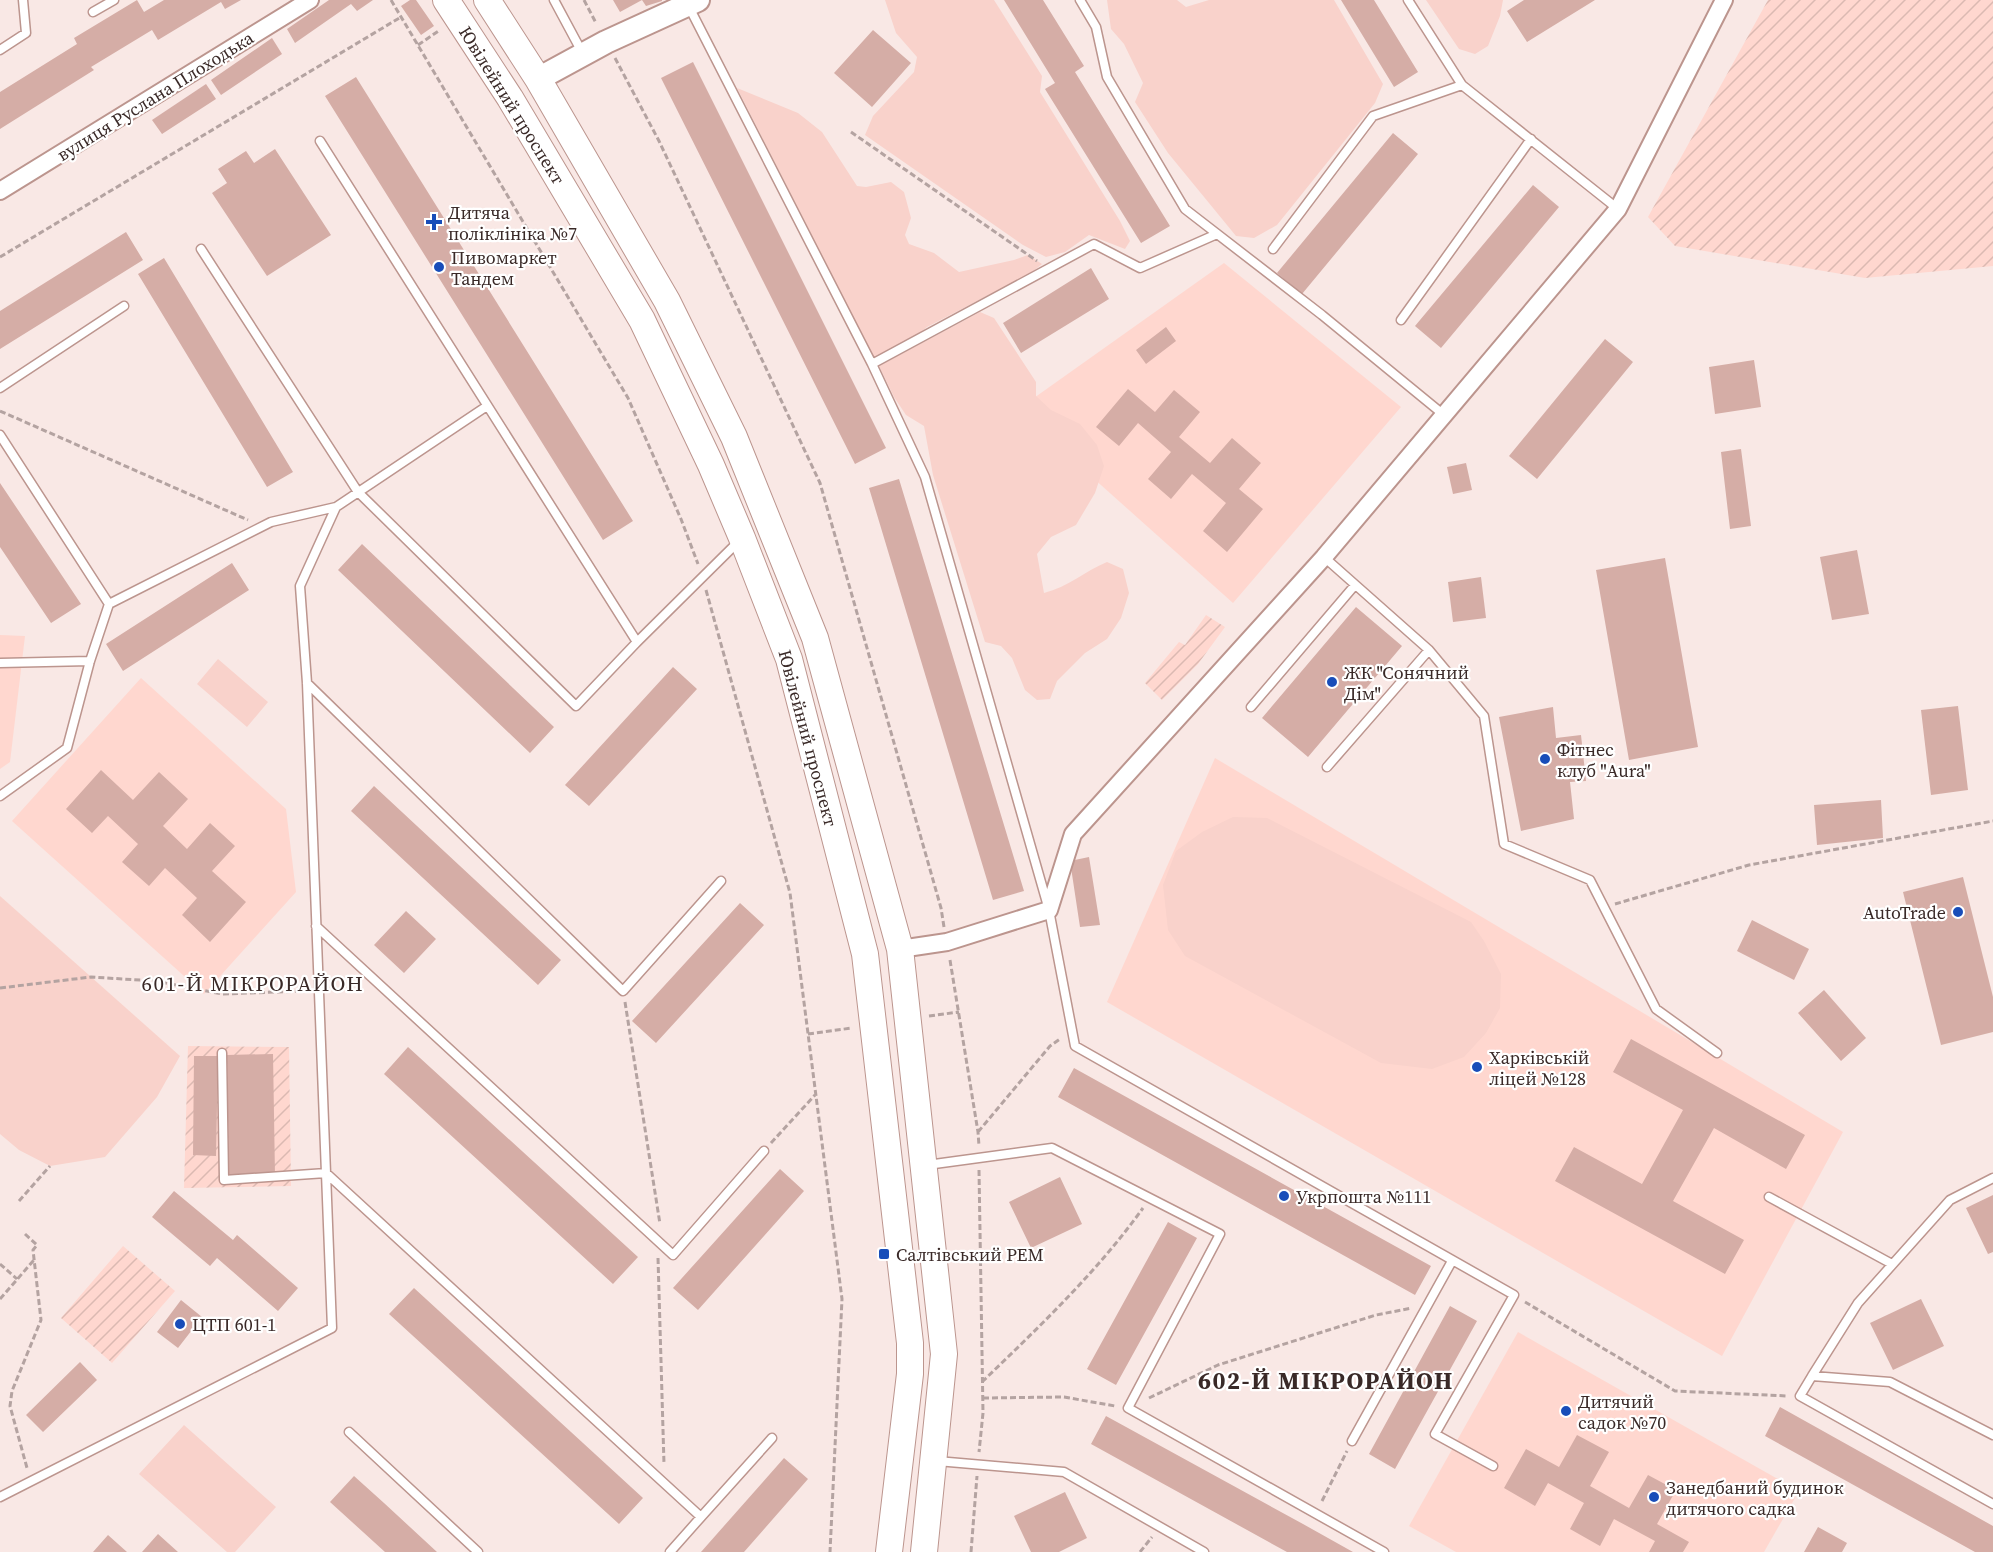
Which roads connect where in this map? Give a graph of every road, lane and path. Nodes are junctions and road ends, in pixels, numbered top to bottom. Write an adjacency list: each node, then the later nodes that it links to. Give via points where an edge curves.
1 (23, 0): 16 (lane, via 26,33)
2 (114, 0): 12 (lane)
3 (310, 0): 23 (street, вулиця Руслана Плоходька)
4 (391, 0): 13 (path)
5 (446, 0): 41 (main road, Ювілейний проспект, via 510,98 642,320)
6 (487, 0): 18 (main road, Ювілейний проспект)
7 (554, 0): 17 (lane)
8 (1080, 0): 25 (lane, via 1096,27 1107,77 1185,209)
9 (1408, 0): 19 (lane)
10 (1724, 0): 24 (street)
11 (693, 2): 17 (street); 32 (lane)
12 (93, 12)
13 (401, 17): 15 (path); 28 (path)
14 (444, 27): 15 (path)
15 (418, 45): 43 (path, via 628,398)
16 (0, 50)
17 (583, 55): 18 (street)
18 (538, 79): 59 (main road, Ювілейний проспект, via 667,301 734,437 815,638)
19 (1462, 85): 21 (lane); 27 (lane, via 1373,116)
20 (851, 132): 29 (path)
21 (1531, 140): 24 (lane); 31 (lane)
22 (320, 141): 34 (lane)
23 (0, 191)
24 (1618, 209): 36 (street)
25 (1217, 234): 29 (lane, via 1140,268 1094,244); 36 (lane)
26 (201, 249): 38 (lane)
27 (1273, 249)
28 (0, 257)
29 (1048, 269): 32 (lane)
30 (124, 306): 33 (lane)
31 (1401, 320)
32 (872, 364): 57 (lane, via 925,477)
33 (0, 388)
34 (487, 406): 38 (lane); 46 (lane)
35 (0, 411): 40 (path)
36 (1444, 415): 42 (street)
37 (0, 435): 45 (lane)
38 (358, 492): 39 (lane); 46 (lane, via 576,706)
39 (336, 507): 40 (lane); 50 (lane, via 300,586)
40 (263, 526): 45 (lane)
41 (742, 538): 43 (lane); 60 (main road, Ювілейний проспект, via 789,659)
42 (1324, 557): 44 (lane); 57 (street, via 1073,834)
43 (703, 577): 46 (lane); 68 (path, via 790,893)
44 (1355, 585): 47 (lane); 51 (lane)
45 (110, 604): 48 (lane)
46 (637, 642)
47 (1429, 650): 52 (lane); 56 (lane, via 1484,716 1504,844 1590,879)
48 (90, 661): 49 (lane); 53 (lane, via 67,748)
49 (0, 663)
50 (307, 683): 58 (lane); 63 (lane)
51 (1251, 707)
52 (1328, 767)
53 (0, 796)
54 (1993, 821): 56 (path, via 1749,865)
55 (721, 881): 63 (lane)
56 (1604, 907): 70 (lane, via 1656,1009)
57 (1050, 910): 59 (street, via 947,942); 67 (lane)
58 (316, 927): 62 (lane); 82 (lane)
59 (900, 949): 60 (main road); 74 (main road, Ювілейний проспект)
60 (865, 954): 112 (main road, Ювілейний проспект, via 910,1342 910,1374)
61 (0, 988): 62 (path, via 91,977 155,981 222,994)
62 (319, 990): 76 (lane)
63 (624, 991): 82 (path)
64 (959, 1012): 65 (path)
65 (929, 1016)
66 (854, 1028): 68 (path)
67 (1072, 1032): 72 (path, via 1050,1046); 84 (lane, via 1075,1046)
68 (808, 1034): 71 (path)
69 (222, 1053): 76 (lane, via 224,1180)
70 (1717, 1053)
71 (815, 1095): 73 (path); 111 (path, via 842,1299)
72 (978, 1132)
73 (764, 1151): 82 (lane, via 673,1255)
74 (923, 1165): 79 (lane, via 1052,1148); 100 (main road, Ювілейний проспект, via 944,1354)
75 (50, 1166): 80 (path)
76 (326, 1173): 102 (lane, via 332,1328); 103 (lane)
77 (1993, 1178): 86 (lane, via 1950,1200)
78 (1769, 1197): 86 (lane)
79 (1150, 1198): 92 (path, via 1118,1243 1054,1313); 95 (lane, via 1220,1234)
80 (19, 1202)
81 (25, 1234): 83 (path, via 37,1245)
82 (660, 1243): 103 (path)
83 (34, 1260): 87 (path); 102 (path, via 41,1320 12,1391 10,1406)
84 (1452, 1260): 88 (lane); 90 (lane)
85 (0, 1264): 87 (path)
86 (1892, 1264): 91 (lane, via 1858,1303)
87 (17, 1279): 89 (path)
88 (1514, 1295): 93 (path, via 1675,1391); 101 (lane, via 1435,1434)
89 (0, 1299)
90 (1427, 1305): 95 (path, via 1376,1315 1218,1365); 99 (lane)
91 (1812, 1376): 93 (lane); 97 (lane, via 1890,1382)
92 (982, 1382)
93 (1800, 1396): 105 (lane)
94 (982, 1398): 95 (path, via 1064,1397)
95 (1128, 1408): 106 (lane)
96 (349, 1432): 109 (lane)
97 (1993, 1435)
98 (772, 1438): 107 (lane)
99 (1352, 1441): 106 (path)
100 (933, 1461): 108 (lane, via 1064,1472); 113 (main road, Ювілейний проспект)
101 (1493, 1466)
102 (30, 1482): 104 (lane)
103 (665, 1484): 107 (lane)
104 (0, 1497)
105 (1993, 1504)
106 (1316, 1514): 116 (lane)
107 (701, 1517): 110 (lane)
108 (1160, 1527): 114 (path); 115 (lane)
109 (478, 1552)
110 (670, 1552)
111 (830, 1552)
112 (890, 1552)
113 (924, 1552)
114 (1140, 1552)
115 (1204, 1552)
116 (1384, 1552)

